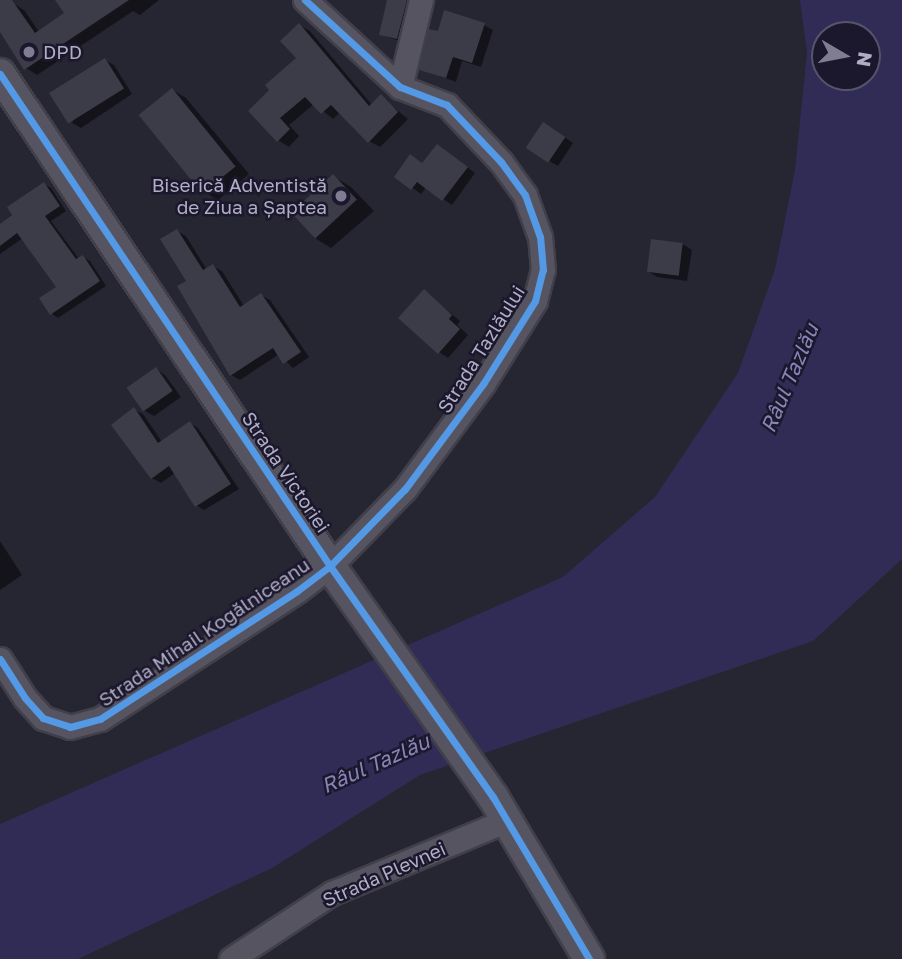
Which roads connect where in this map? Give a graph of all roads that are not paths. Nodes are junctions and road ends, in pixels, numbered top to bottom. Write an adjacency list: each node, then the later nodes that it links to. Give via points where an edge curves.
1 (305, 0): 4 (street, Strada Tazlăului)
2 (421, 0): 4 (street)
3 (0, 74): 5 (street, Strada Victoriei)
4 (400, 87): 5 (street, Strada Tazlăului, via 447,105 501,162 526,195 540,237 543,270 535,301 483,384 405,489)
5 (330, 566): 6 (street, Strada Mihail Kogălniceanu, via 100,719 69,727 43,718); 7 (street, Strada Victoriei)
6 (0, 659)
7 (500, 808): 8 (street, Strada Plevnei, via 332,893); 9 (street, Strada Victoriei)
8 (230, 959)
9 (589, 959)

